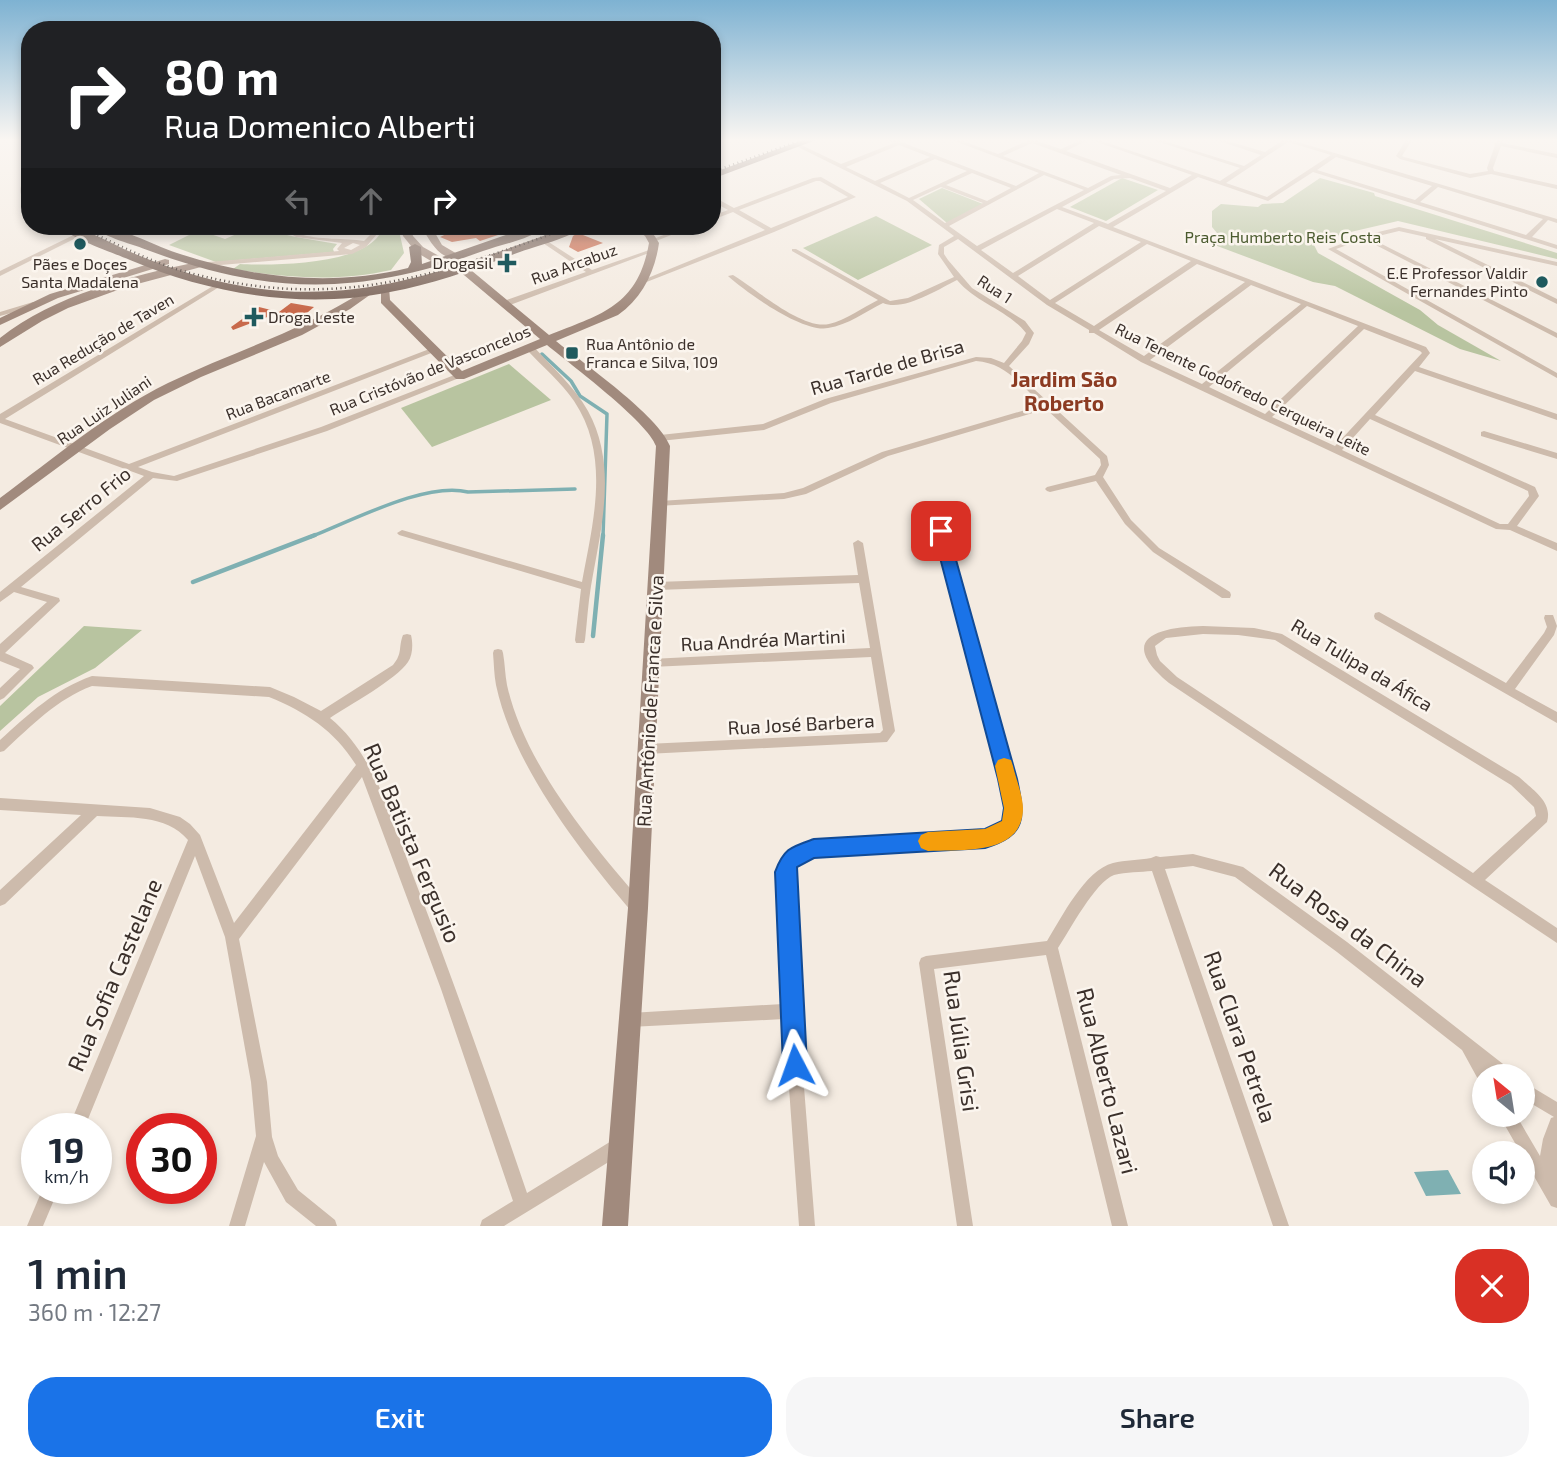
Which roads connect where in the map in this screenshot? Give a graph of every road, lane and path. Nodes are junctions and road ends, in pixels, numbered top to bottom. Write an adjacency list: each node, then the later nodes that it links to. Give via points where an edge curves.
1 (767, 197): 17 (street)
2 (853, 197): 24 (street)
3 (904, 197): 12 (street, Rua Tenente Godofredo Cerqueira Leite)
4 (915, 197): 12 (street)
5 (971, 197): 15 (street)
6 (1000, 197): 15 (street)
7 (1075, 197): 16 (street)
8 (1158, 197): 23 (street)
9 (1397, 197): 14 (street)
10 (1424, 197): 14 (street)
11 (1477, 197): 19 (street)
12 (909, 200): 22 (street, Rua Tenente Godofredo Cerqueira Leite)
13 (721, 203): 17 (street)
14 (1415, 203): 39 (street)
15 (987, 204): 22 (street)
16 (1057, 207): 21 (street); 46 (street)
17 (733, 210): 18 (street); 24 (street)
18 (721, 215)
19 (1547, 218): 20 (street); 39 (street)
20 (1557, 221)
21 (1099, 223): 23 (street); 62 (street)
22 (945, 226): 37 (street, Rua Tenente Godofredo Cerqueira Leite)
23 (1108, 227): 41 (street)
24 (772, 231): 65 (street)
25 (1413, 231): 38 (street, via 1395,229); 53 (street); 73 (street)
26 (77, 235): 60 (street)
27 (85, 235): 54 (main road)
28 (119, 235): 49 (main road)
29 (296, 235): 43 (street)
30 (372, 235): 43 (street, via 359,250)
31 (409, 235): 44 (street)
32 (431, 235): 48 (street, via 438,247)
33 (517, 235): 48 (main road)
34 (556, 235): 40 (main road)
35 (645, 235): 42 (street)
36 (673, 235): 42 (street, Rua Arcabuz)
37 (959, 236): 46 (street, Rua Tenente Godofredo Cerqueira Leite); 64 (street, Rua 1, via 941,246 941,254)
38 (1364, 237): 83 (street); 92 (street, via 1331,249)
39 (1527, 238): 45 (street)
40 (542, 240): 56 (main road); 59 (street)
41 (1146, 242): 52 (street); 74 (street)
42 (654, 245): 59 (street, Rua Arcabuz); 65 (street, Rua Cristóvão de Vasconcelos)
43 (345, 247): 50 (street, via 323,256)
44 (415, 247): 51 (street); 57 (main road)
45 (1557, 247)
46 (976, 249): 62 (street, Rua Tenente Godofredo Cerqueira Leite)
47 (794, 250): 72 (street)
48 (455, 257): 51 (main road)
49 (180, 260): 50 (street); 54 (street); 55 (main road)
50 (234, 261): 55 (street)
51 (441, 261): 56 (street); 57 (main road)
52 (1196, 261): 66 (street); 82 (street)
53 (1557, 264)
54 (152, 265): 58 (main road); 63 (street)
55 (197, 265): 58 (street); 68 (main road, via 282,281)
56 (462, 268): 70 (main road); 76 (street)
57 (413, 270): 68 (main road)
58 (169, 271): 67 (main road); 69 (street)
59 (590, 272): 76 (street, Rua Arcabuz)
60 (0, 274)
61 (731, 276): 72 (street, via 820,327)
62 (1013, 276): 74 (street, Rua Tenente Godofredo Cerqueira Leite)
63 (111, 278): 69 (street); 75 (street)
64 (957, 278): 72 (street, via 900,303); 89 (street, Rua 1, via 1028,328 1026,342)
65 (642, 282): 84 (street, Rua Cristóvão de Vasconcelos, via 623,307)
66 (1250, 282): 77 (street); 88 (street)
67 (220, 284): 71 (main road, via 281,294); 98 (street, Rua Redução de Taven)
68 (368, 286): 70 (main road); 71 (main road); 80 (street, Rua Luiz Juliani)
69 (121, 287): 85 (street, via 48,312)
70 (386, 289): 87 (street, via 385,301)
71 (336, 295): 80 (street)
72 (881, 301)
73 (1557, 302)
74 (1050, 303): 82 (street, Rua Tenente Godofredo Cerqueira Leite)
75 (33, 304): 78 (street); 79 (street)
76 (504, 304): 84 (street)
77 (1305, 304): 81 (street); 93 (street)
78 (0, 314)
79 (0, 322)
80 (314, 325): 101 (street, Rua Luiz Juliani, via 170,387)
81 (1363, 326): 90 (street, via 1420,348 1426,353); 96 (street)
82 (1092, 331): 88 (street, Rua Tenente Godofredo Cerqueira Leite)
83 (1557, 336)
84 (548, 340): 86 (street, Rua Cristóvão de Vasconcelos); 100 (street)
85 (0, 344)
86 (529, 347): 91 (street, Rua Cristóvão de Vasconcelos); 117 (street, via 585,413 599,450 598,528)
87 (435, 350): 91 (street); 104 (street, Rua Bacamarte)
88 (1144, 360): 93 (street, Rua Tenente Godofredo Cerqueira Leite)
89 (1005, 366): 94 (street); 100 (street, Rua Tarde de Brisa, via 976,359 828,401 764,428)
90 (1414, 368): 95 (street); 97 (street)
91 (460, 376): 105 (street, Rua Cristóvão de Vasconcelos, via 183,477)
92 (1557, 376)
93 (1203, 388): 96 (street, Rua Tenente Godofredo Cerqueira Leite)
94 (1046, 406): 106 (street, via 1100,453 1105,465); 108 (street, via 884,454 806,491)
95 (1370, 416): 102 (street); 110 (street, via 1527,485 1534,496)
96 (1267, 417): 102 (street, Rua Tenente Godofredo Cerqueira Leite)
97 (1557, 417)
98 (0, 419): 101 (street, Rua Cristóvão de Vasconcelos)
99 (1484, 434): 103 (street)
100 (660, 438): 108 (street, Rua Antônio de Franca e Silva)
101 (77, 449): 104 (street, Rua Cristóvão de Vasconcelos); 109 (street, Rua Luiz Juliani)
102 (1337, 450): 110 (street, Rua Tenente Godofredo Cerqueira Leite, via 1499,527)
103 (1557, 456)
104 (130, 467): 105 (street, Rua Cristóvão de Vasconcelos)
105 (151, 475): 118 (street, Rua Serro Frio)
106 (1098, 477): 107 (street); 119 (street, via 1128,522 1156,550)
107 (1050, 489)
108 (660, 504): 116 (street, Rua Antônio de Franca e Silva)
109 (0, 505)
110 (1511, 527): 114 (street, Rua Tenente Godofredo Cerqueira Leite)
111 (941, 531): 146 (street, via 1008,779 1011,825 985,839 814,848 789,861 785,872)
112 (402, 533): 117 (street)
113 (858, 543): 115 (street, Rua José Barbera)
114 (1557, 547)
115 (863, 579): 116 (street); 125 (street, Rua José Barbera)
116 (657, 586): 128 (street, Rua Antônio de Franca e Silva)
117 (586, 587): 124 (street)
118 (13, 588): 120 (street, Rua Serro Frio); 126 (street, via 55,601)
119 (1226, 595)
120 (0, 598)
121 (1379, 616): 129 (street)
122 (1549, 618): 129 (street, via 1549,635)
123 (407, 638): 131 (street, via 405,658 397,668)
124 (580, 640)
125 (876, 652): 128 (street, Rua Andréa Martini); 134 (street, Rua José Barbera, via 889,731 883,738)
126 (0, 653): 130 (street, via 28,668)
127 (498, 653): 142 (street, via 499,682 507,706 538,770 559,807)
128 (651, 663): 134 (street, Rua Antônio de Franca e Silva)
129 (1508, 690): 132 (street)
130 (0, 695)
131 (320, 718): 133 (street, Rua Batista Fergusio, via 270,692 92,681 58,696); 135 (street, Rua Batista Fergusio, via 343,737)
132 (1557, 718)
133 (0, 747)
134 (646, 749): 142 (street, Rua Antônio de Franca e Silva)
135 (362, 767): 144 (street); 160 (street, Rua Batista Fergusio, via 448,984)
136 (0, 804): 137 (street)
137 (94, 811): 138 (street, via 173,818); 141 (street)
138 (195, 839): 144 (street); 153 (street, Rua Sofia Castelane)
139 (1156, 862): 145 (street, via 1113,869 1100,876); 148 (street, Rua Rosa da China, via 1193,860 1237,871); 169 (street, Rua Clara Petrela)
140 (1474, 881): 140 (street, Rua Tulipa da Áfica, via 1173,680 1153,662 1150,644 1165,634 1182,631 1265,632 1279,637 1515,781 1540,804 1543,818); 143 (street, Rua Tulipa da Áfica)
141 (0, 899)
142 (638, 908): 147 (street, Rua Antônio de Franca e Silva)
143 (1557, 936)
144 (232, 937): 156 (street, via 259,1082)
145 (1051, 947): 167 (street, Rua Júlia Grisi, via 930,961 925,967); 168 (street, Rua Alberto Lazari)
146 (791, 1011): 147 (street); 166 (street)
147 (630, 1020): 157 (street, Rua Antônio de Franca e Silva)
148 (1464, 1041): 149 (street, Rua Rosa da China); 150 (street)
149 (1477, 1064)
150 (1492, 1064)
151 (1535, 1097): 152 (street)
152 (1557, 1111)
153 (83, 1113)
154 (1557, 1124): 158 (street, via 1546,1154)
155 (1514, 1127): 158 (street)
156 (264, 1137): 162 (street); 163 (street, via 271,1160 292,1196)
157 (619, 1146): 160 (street); 165 (street, Rua Antônio de Franca e Silva)
158 (1555, 1196)
159 (44, 1204): 161 (street)
160 (523, 1205): 164 (street)
161 (35, 1226)
162 (237, 1226)
163 (329, 1226)
164 (488, 1226)
165 (615, 1226)
166 (807, 1226)
167 (965, 1226)
168 (1120, 1226)
169 (1281, 1226)

